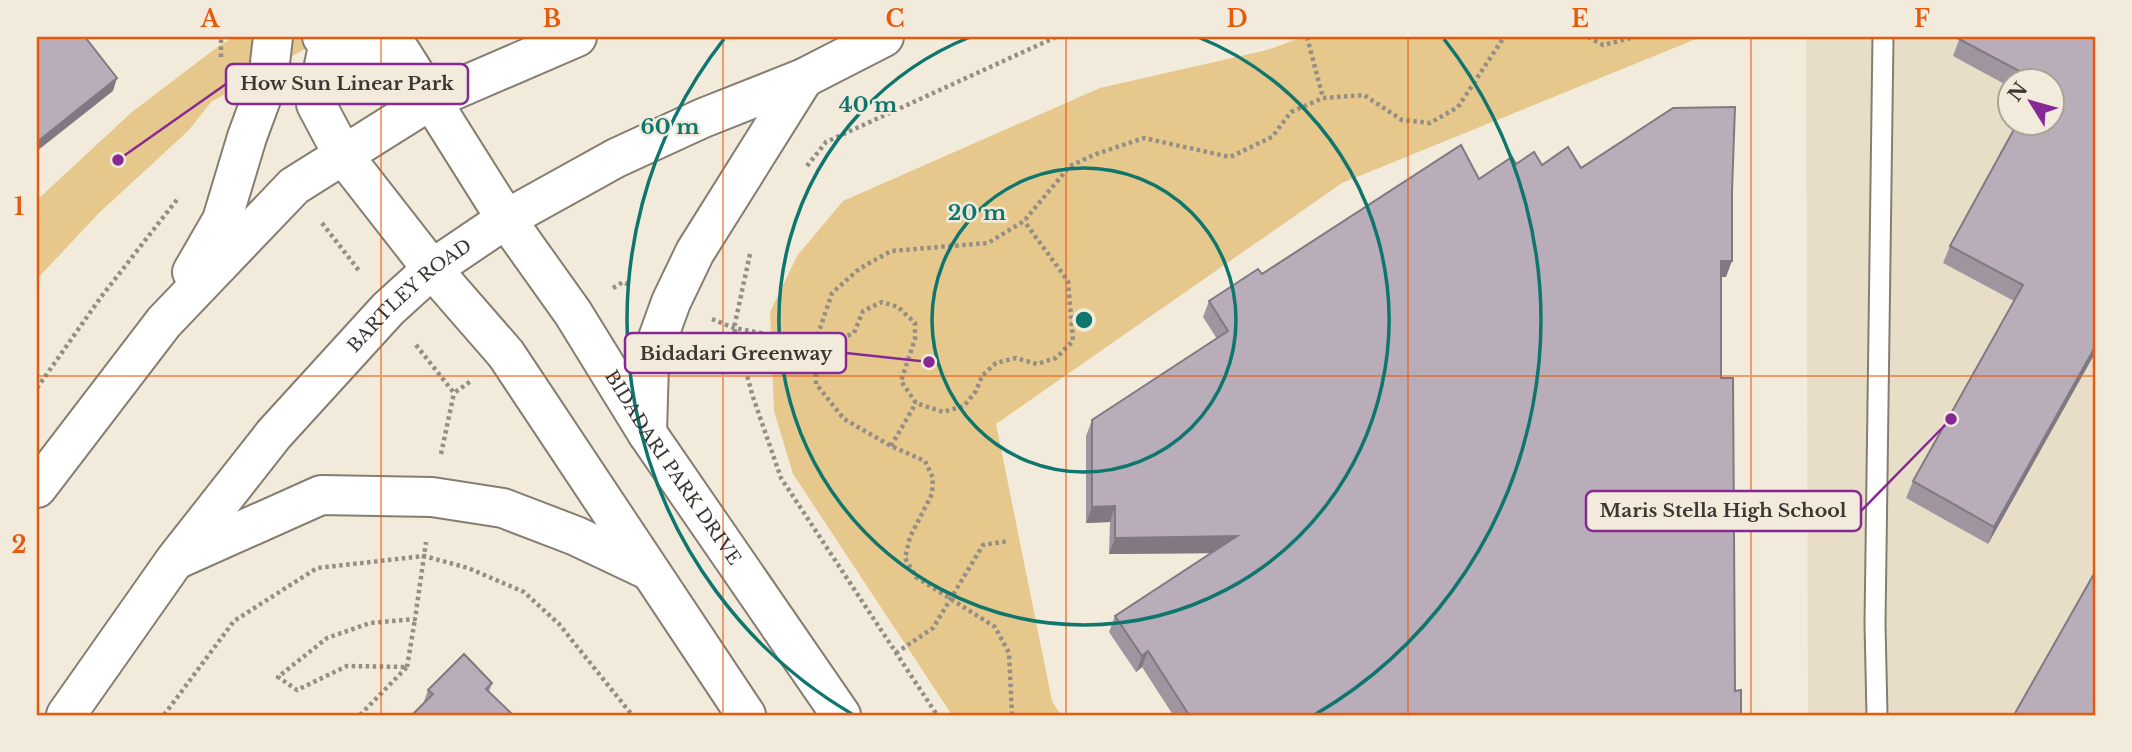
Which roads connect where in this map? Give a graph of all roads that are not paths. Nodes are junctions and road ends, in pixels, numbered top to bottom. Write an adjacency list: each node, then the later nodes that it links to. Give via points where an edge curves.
1 (273, 37): 11 (main road, via 268,80 222,220)
2 (577, 37): 7 (main road)
3 (884, 37): 6 (main road, BARTLEY ROAD)
4 (1883, 37): 19 (lane)
5 (325, 41): 7 (main road, BIDADARI PARK DRIVE, via 401,52); 8 (main road, via 316,104)
6 (804, 78): 9 (main road, BARTLEY ROAD, via 615,158); 12 (main road, via 695,252 671,302 649,363)
7 (431, 100): 8 (main road); 9 (main road, BIDADARI PARK DRIVE)
8 (343, 155): 10 (main road); 11 (main road, via 294,186)
9 (506, 219): 10 (main road, BARTLEY ROAD); 12 (main road, BIDADARI PARK DRIVE, via 573,313)
10 (432, 269): 14 (main road, BARTLEY ROAD, via 388,309 283,425); 15 (main road, via 506,354)
11 (164, 322): 13 (main road)
12 (647, 433): 18 (main road, BIDADARI PARK DRIVE)
13 (37, 488)
14 (175, 560): 15 (main road, via 321,495 432,497 503,508); 16 (main road, BARTLEY ROAD)
15 (650, 571): 17 (main road)
16 (66, 715)
17 (746, 715)
18 (841, 715)
19 (1877, 715)

